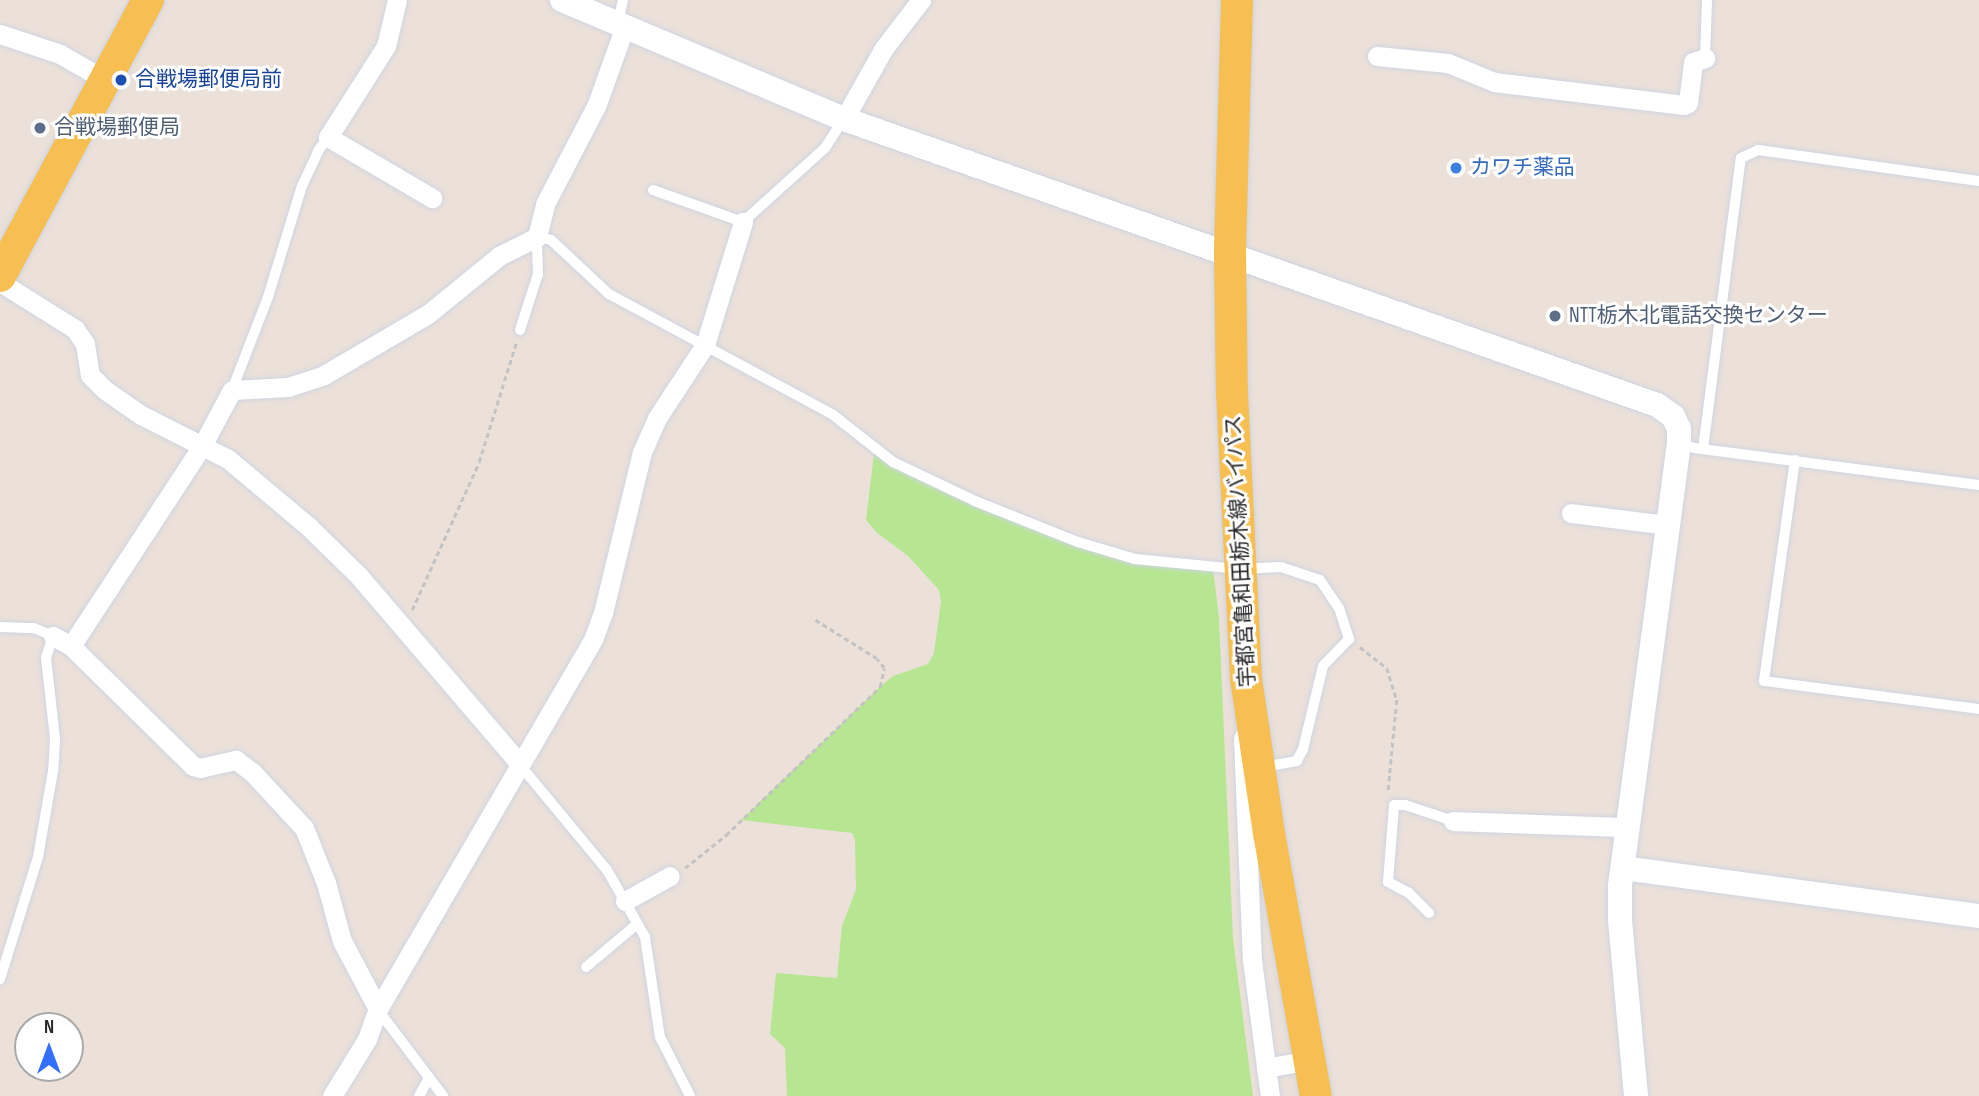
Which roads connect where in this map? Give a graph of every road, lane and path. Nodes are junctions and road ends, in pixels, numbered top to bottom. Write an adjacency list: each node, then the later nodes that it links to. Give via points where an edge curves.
1 (148, 0): 12 (main road)
2 (397, 0): 14 (street, via 386,46)
3 (562, 0): 8 (street)
4 (914, 0): 5 (street)
5 (920, 0): 13 (street, via 884,48)
6 (1237, 0): 20 (main road, 宇都宮亀和田栃木線バイパス)
7 (1707, 0): 11 (lane)
8 (622, 16): 13 (street); 19 (street, via 597,104 545,204)
9 (0, 34): 12 (street, via 60,54)
10 (1377, 56): 11 (street, via 1448,62 1494,82 1684,105 1688,103 1693,62)
11 (1705, 58)
12 (105, 80): 21 (main road)
13 (844, 119): 18 (lane, via 825,148); 20 (street)
14 (328, 137): 17 (street); 25 (lane, via 302,186 268,297)
15 (1979, 181): 28 (lane, via 1758,150 1741,158)
16 (653, 190): 18 (lane)
17 (432, 198)
18 (743, 222): 24 (street)
19 (537, 237): 23 (lane, via 538,274); 24 (lane, via 551,240 565,251 609,294); 25 (street, via 499,256 428,314 324,375 288,387)
20 (1230, 256): 26 (street, via 1657,405 1673,416); 33 (main road, 宇都宮亀和田栃木線バイパス)
21 (0, 276)
22 (0, 282): 27 (street, via 75,329 85,344 90,375 104,390 141,415)
23 (520, 330): 36 (path, via 479,462)
24 (705, 345): 33 (lane, via 832,414 894,462 1040,528 1135,559); 42 (street, via 657,418 642,452 593,640)
25 (232, 390): 27 (street)
26 (1679, 443): 28 (lane); 32 (street)
27 (203, 444): 36 (street, via 228,459 309,527 358,575); 39 (street)
28 (1703, 449): 29 (lane)
29 (1794, 460): 30 (lane); 41 (lane, via 1764,681)
30 (1979, 485)
31 (1572, 513): 32 (street)
32 (1667, 525): 46 (street)
33 (1238, 569): 38 (lane, via 1281,567 1320,580 1339,608); 40 (main road, 宇都宮亀和田栃木線バイパス)
34 (815, 620): 48 (path, via 877,659 884,668 880,687 726,835)
35 (0, 626): 37 (lane, via 34,628)
36 (403, 629): 42 (street)
37 (53, 636): 39 (street); 54 (lane, via 46,659 55,738 53,771 38,856)
38 (1349, 639): 43 (lane, via 1323,666 1297,761); 44 (path, via 1377,657 1393,680 1397,700 1388,794)
39 (72, 646): 55 (street, via 193,766 236,760 304,828 342,941)
40 (1246, 679): 43 (main road, 宇都宮亀和田栃木線バイパス); 57 (street, via 1242,766 1252,960)
41 (1979, 709)
42 (519, 763): 49 (lane, via 587,844); 55 (street)
43 (1258, 767): 56 (main road, 宇都宮亀和田栃木線バイパス)
44 (1394, 805): 45 (lane); 50 (lane, via 1388,882 1409,893)
45 (1453, 821): 46 (street)
46 (1628, 827): 47 (street)
47 (1623, 868): 51 (street); 65 (street, via 1620,920)
48 (670, 876): 49 (street)
49 (625, 901): 52 (lane)
50 (1429, 913)
51 (1979, 916)
52 (637, 924): 53 (lane); 62 (lane, via 649,950 660,1037)
53 (586, 967)
54 (0, 979)
55 (378, 1009): 58 (lane); 59 (street, via 367,1039)
56 (1310, 1059): 57 (street); 64 (main road, 宇都宮亀和田栃木線バイパス)
57 (1266, 1068): 63 (street)
58 (429, 1078): 60 (lane); 61 (lane)
59 (332, 1096)
60 (419, 1096)
61 (443, 1096)
62 (690, 1096)
63 (1270, 1096)
64 (1317, 1096)
65 (1636, 1096)

